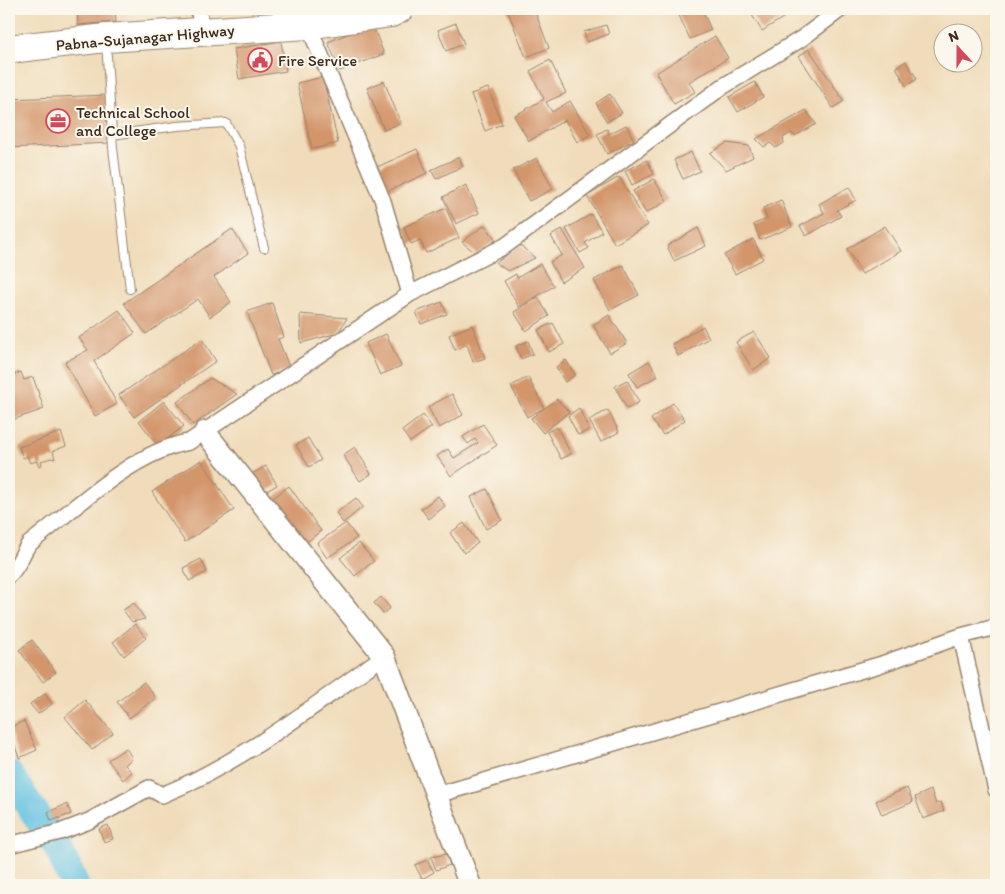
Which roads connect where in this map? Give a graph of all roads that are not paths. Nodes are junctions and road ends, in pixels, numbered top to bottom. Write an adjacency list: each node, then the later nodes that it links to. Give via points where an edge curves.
1 (399, 9): 4 (highway, Pabna-Sujanagar Highway, via 391,13)
2 (841, 9): 10 (street, via 801,39 722,87 504,246)
3 (201, 20): 4 (highway, Pabna-Sujanagar Highway); 5 (highway, Pabna-Sujanagar Highway)
4 (308, 25): 10 (street, via 383,201)
5 (106, 38): 6 (highway, Pabna-Sujanagar Highway); 7 (lane)
6 (9, 49)
7 (112, 135): 8 (lane, via 226,123 239,146); 9 (lane)
8 (264, 248)
9 (130, 289)
10 (410, 294): 11 (street)
11 (206, 432): 12 (street, via 132,464 29,544); 15 (street)
12 (9, 574)
13 (996, 627): 14 (street)
14 (961, 636): 16 (street); 17 (street, via 878,665)
15 (384, 656): 17 (street); 18 (street, via 262,741 200,779 162,795 149,788 89,821)
16 (996, 790)
17 (438, 794): 19 (street)
18 (9, 846)
19 (470, 885)

